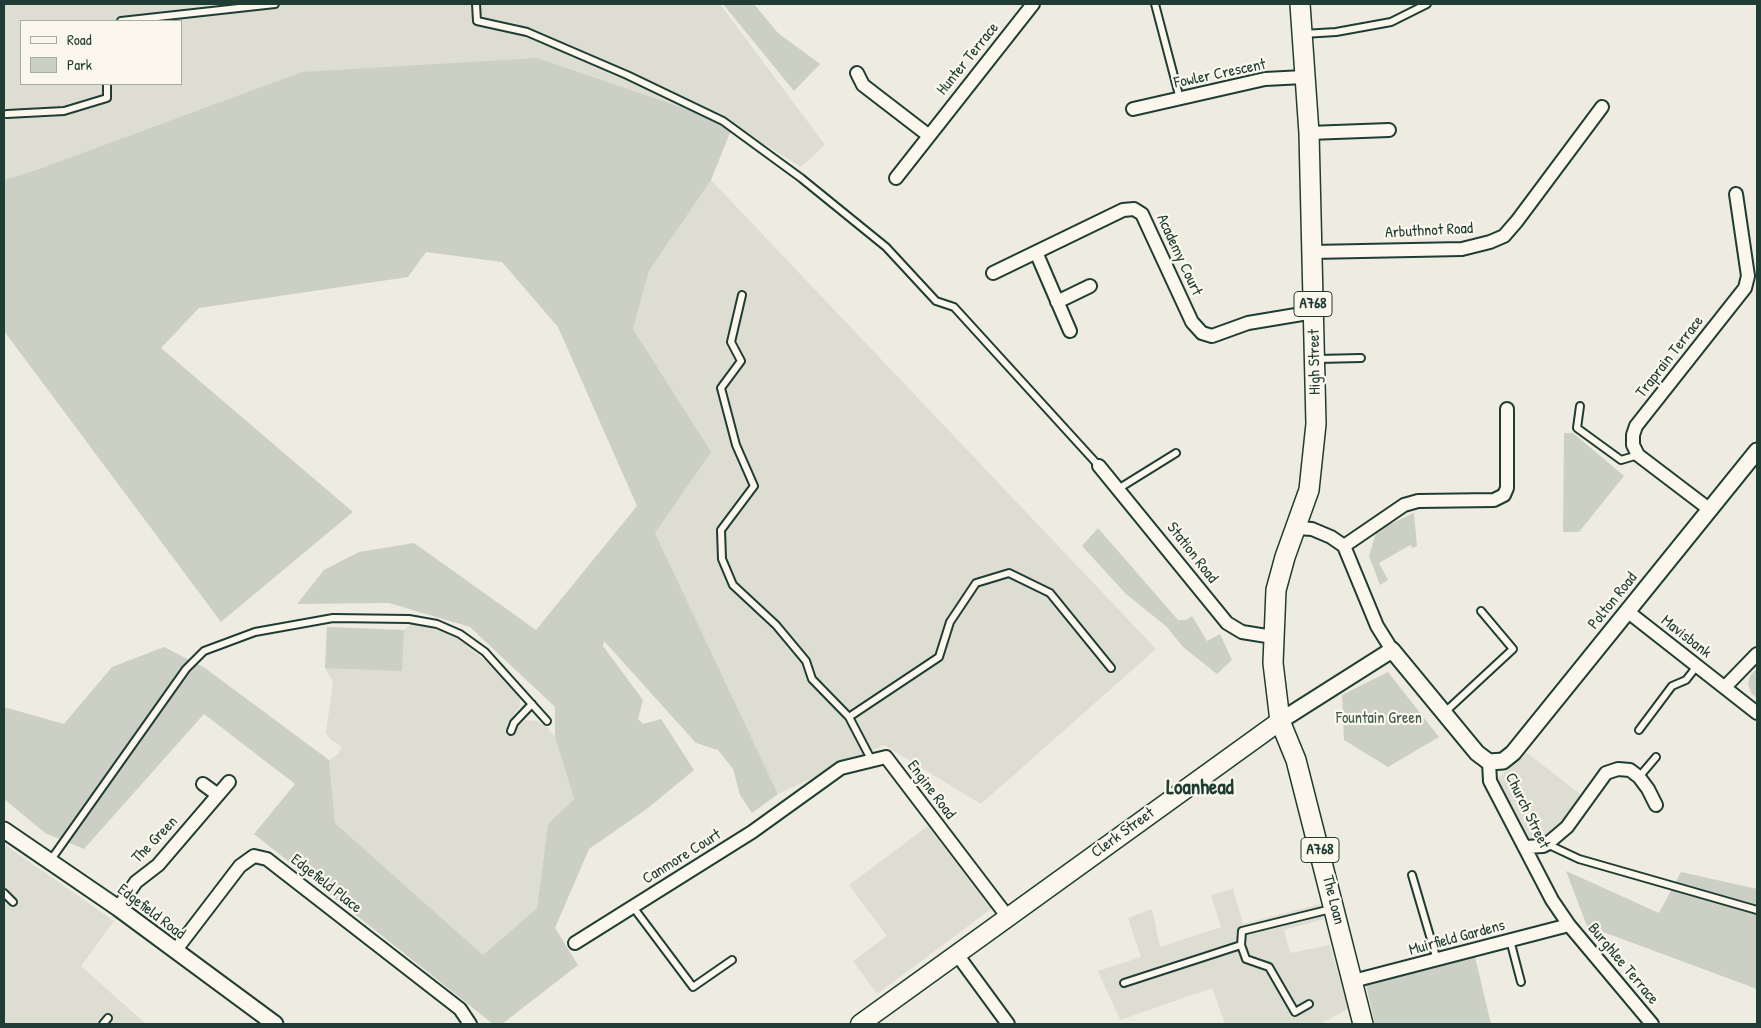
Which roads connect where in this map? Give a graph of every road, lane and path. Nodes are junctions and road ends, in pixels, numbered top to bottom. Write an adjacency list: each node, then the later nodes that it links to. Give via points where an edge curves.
1 (275, 4): 7 (lane)
2 (476, 4): 36 (lane, via 478,21 527,32 723,120 802,178 886,247 936,301 954,307)
3 (1033, 4): 18 (street, Hunter Terrace)
4 (1155, 4): 12 (lane)
5 (1300, 4): 8 (main road, A768)
6 (1427, 4): 8 (lane, via 1391,22 1336,32)
7 (131, 20)
8 (1302, 34): 10 (main road, A768)
9 (857, 73): 18 (street, via 864,85)
10 (1304, 77): 12 (street, Fowler Crescent, via 1265,79); 17 (main road, High Street / A768)
11 (107, 85): 15 (lane, via 106,98 64,111)
12 (1180, 99): 13 (street, Fowler Crescent)
13 (1140, 105)
14 (1602, 107): 22 (street, Arbuthnot Road, via 1504,236 1462,249)
15 (7, 114)
16 (1390, 130): 17 (street)
17 (1309, 133): 22 (main road, High Street / A768)
18 (928, 135): 19 (street, Hunter Terrace)
19 (896, 178)
20 (1736, 194): 35 (street, Traprain Terrace, via 1748,276 1745,288 1636,426 1633,445)
21 (1036, 252): 23 (street, Academy Court); 26 (street); 27 (street, Academy Court, via 1123,210 1134,209 1142,214 1192,322 1202,333 1212,336 1248,323)
22 (1312, 252): 27 (main road, High Street / A768)
23 (993, 272)
24 (1090, 286): 26 (street)
25 (742, 295): 52 (lane, via 731,342 741,361 720,388 736,445 754,486 721,530 722,559 733,586 776,625 806,661 812,679)
26 (1057, 302): 28 (street)
27 (1314, 312): 30 (main road, High Street / A768)
28 (1070, 331)
29 (1361, 358): 30 (lane)
30 (1316, 359): 39 (main road, High Street / A768, via 1313,461 1309,490)
31 (1580, 406): 35 (lane, via 1577,428 1621,460)
32 (1507, 409): 40 (street, via 1507,488 1504,495 1494,500 1418,500 1404,505)
33 (1757, 451): 38 (street, Polton Road)
34 (1176, 453): 37 (lane)
35 (1638, 455): 38 (street)
36 (1099, 466): 37 (street, Station Road)
37 (1118, 488): 43 (street, Station Road, via 1227,623 1242,632)
38 (1709, 510): 42 (street, Polton Road)
39 (1296, 528): 40 (street, via 1312,529); 43 (main road, High Street / A768, via 1276,590)
40 (1344, 546): 44 (street, via 1377,626)
41 (1482, 611): 50 (lane, via 1513,649)
42 (1627, 611): 46 (street, Mavisbank); 59 (street, Polton Road, via 1513,754 1503,761)
43 (1274, 637): 54 (main road, High Street / A768, via 1272,663)
44 (1392, 650): 50 (street, Church Street); 54 (street, Clerk Street)
45 (1757, 654): 48 (street)
46 (1697, 666): 48 (street, Mavisbank); 55 (lane, via 1686,680 1672,686)
47 (1110, 668): 52 (lane, via 1050,593 1009,573 976,583 950,622 938,658)
48 (1725, 688): 51 (street, Mavisbank)
49 (532, 704): 53 (lane); 56 (lane); 69 (lane, via 485,652 460,634 437,624 408,619 333,618 255,632 204,651 186,669)
50 (1445, 712): 59 (street, Church Street, via 1477,753)
51 (1757, 713)
52 (849, 717): 58 (lane)
53 (547, 721)
54 (1280, 721): 75 (main road, The Loan / A768, via 1296,760); 77 (main road, Clerk Street)
55 (1639, 730)
56 (511, 731)
57 (1656, 757): 60 (lane)
58 (872, 761): 64 (street, Engine Road, via 841,768); 77 (street, Engine Road, via 886,757)
59 (1489, 762): 68 (street, Church Street, via 1490,781)
60 (1638, 777): 65 (street); 67 (street, via 1630,770 1618,769 1606,774 1567,827)
61 (229, 782): 63 (street, The Green)
62 (203, 784): 63 (street)
63 (218, 795): 74 (street, The Green, via 158,865 136,882)
64 (804, 796): 73 (street, Canmore Court)
65 (1656, 805)
66 (4, 830): 69 (street, Edgefield Road)
67 (1547, 844): 68 (street); 76 (lane, via 1579,859)
68 (1527, 852): 78 (street, Church Street)
69 (50, 861): 74 (street, Edgefield Road)
70 (1412, 875): 85 (lane)
71 (4, 893): 72 (lane)
72 (13, 902)
73 (633, 907): 80 (street, Canmore Court); 84 (lane, via 693,987)
74 (118, 908): 82 (street, Edgefield Road)
75 (1335, 908): 81 (lane, via 1242,932); 86 (main road, The Loan / A768)
76 (1757, 910)
77 (1007, 916): 83 (main road, Clerk Street)
78 (1569, 925): 79 (street, Muirfield Gardens); 97 (street, Burghlee Terrace)
79 (1510, 940): 85 (street, Muirfield Gardens); 87 (lane)
80 (575, 943)
81 (1241, 945): 88 (lane); 89 (lane, via 1246,959 1269,967 1295,1012)
82 (174, 951): 93 (street, Edgefield Road); 94 (street, Edgefield Place, via 240,866 254,856 267,859 460,1010)
83 (956, 953): 91 (street); 95 (main road, Clerk Street)
84 (732, 960)
85 (1437, 960): 86 (street, Muirfield Gardens)
86 (1353, 981): 96 (main road, The Loan / A768)
87 (1521, 982)
88 (1124, 983)
89 (1309, 1004)
90 (108, 1018): 92 (lane)
91 (1003, 1022)
92 (103, 1024)
93 (274, 1024)
94 (470, 1024)
95 (860, 1024)
96 (1363, 1024)
97 (1652, 1024)

